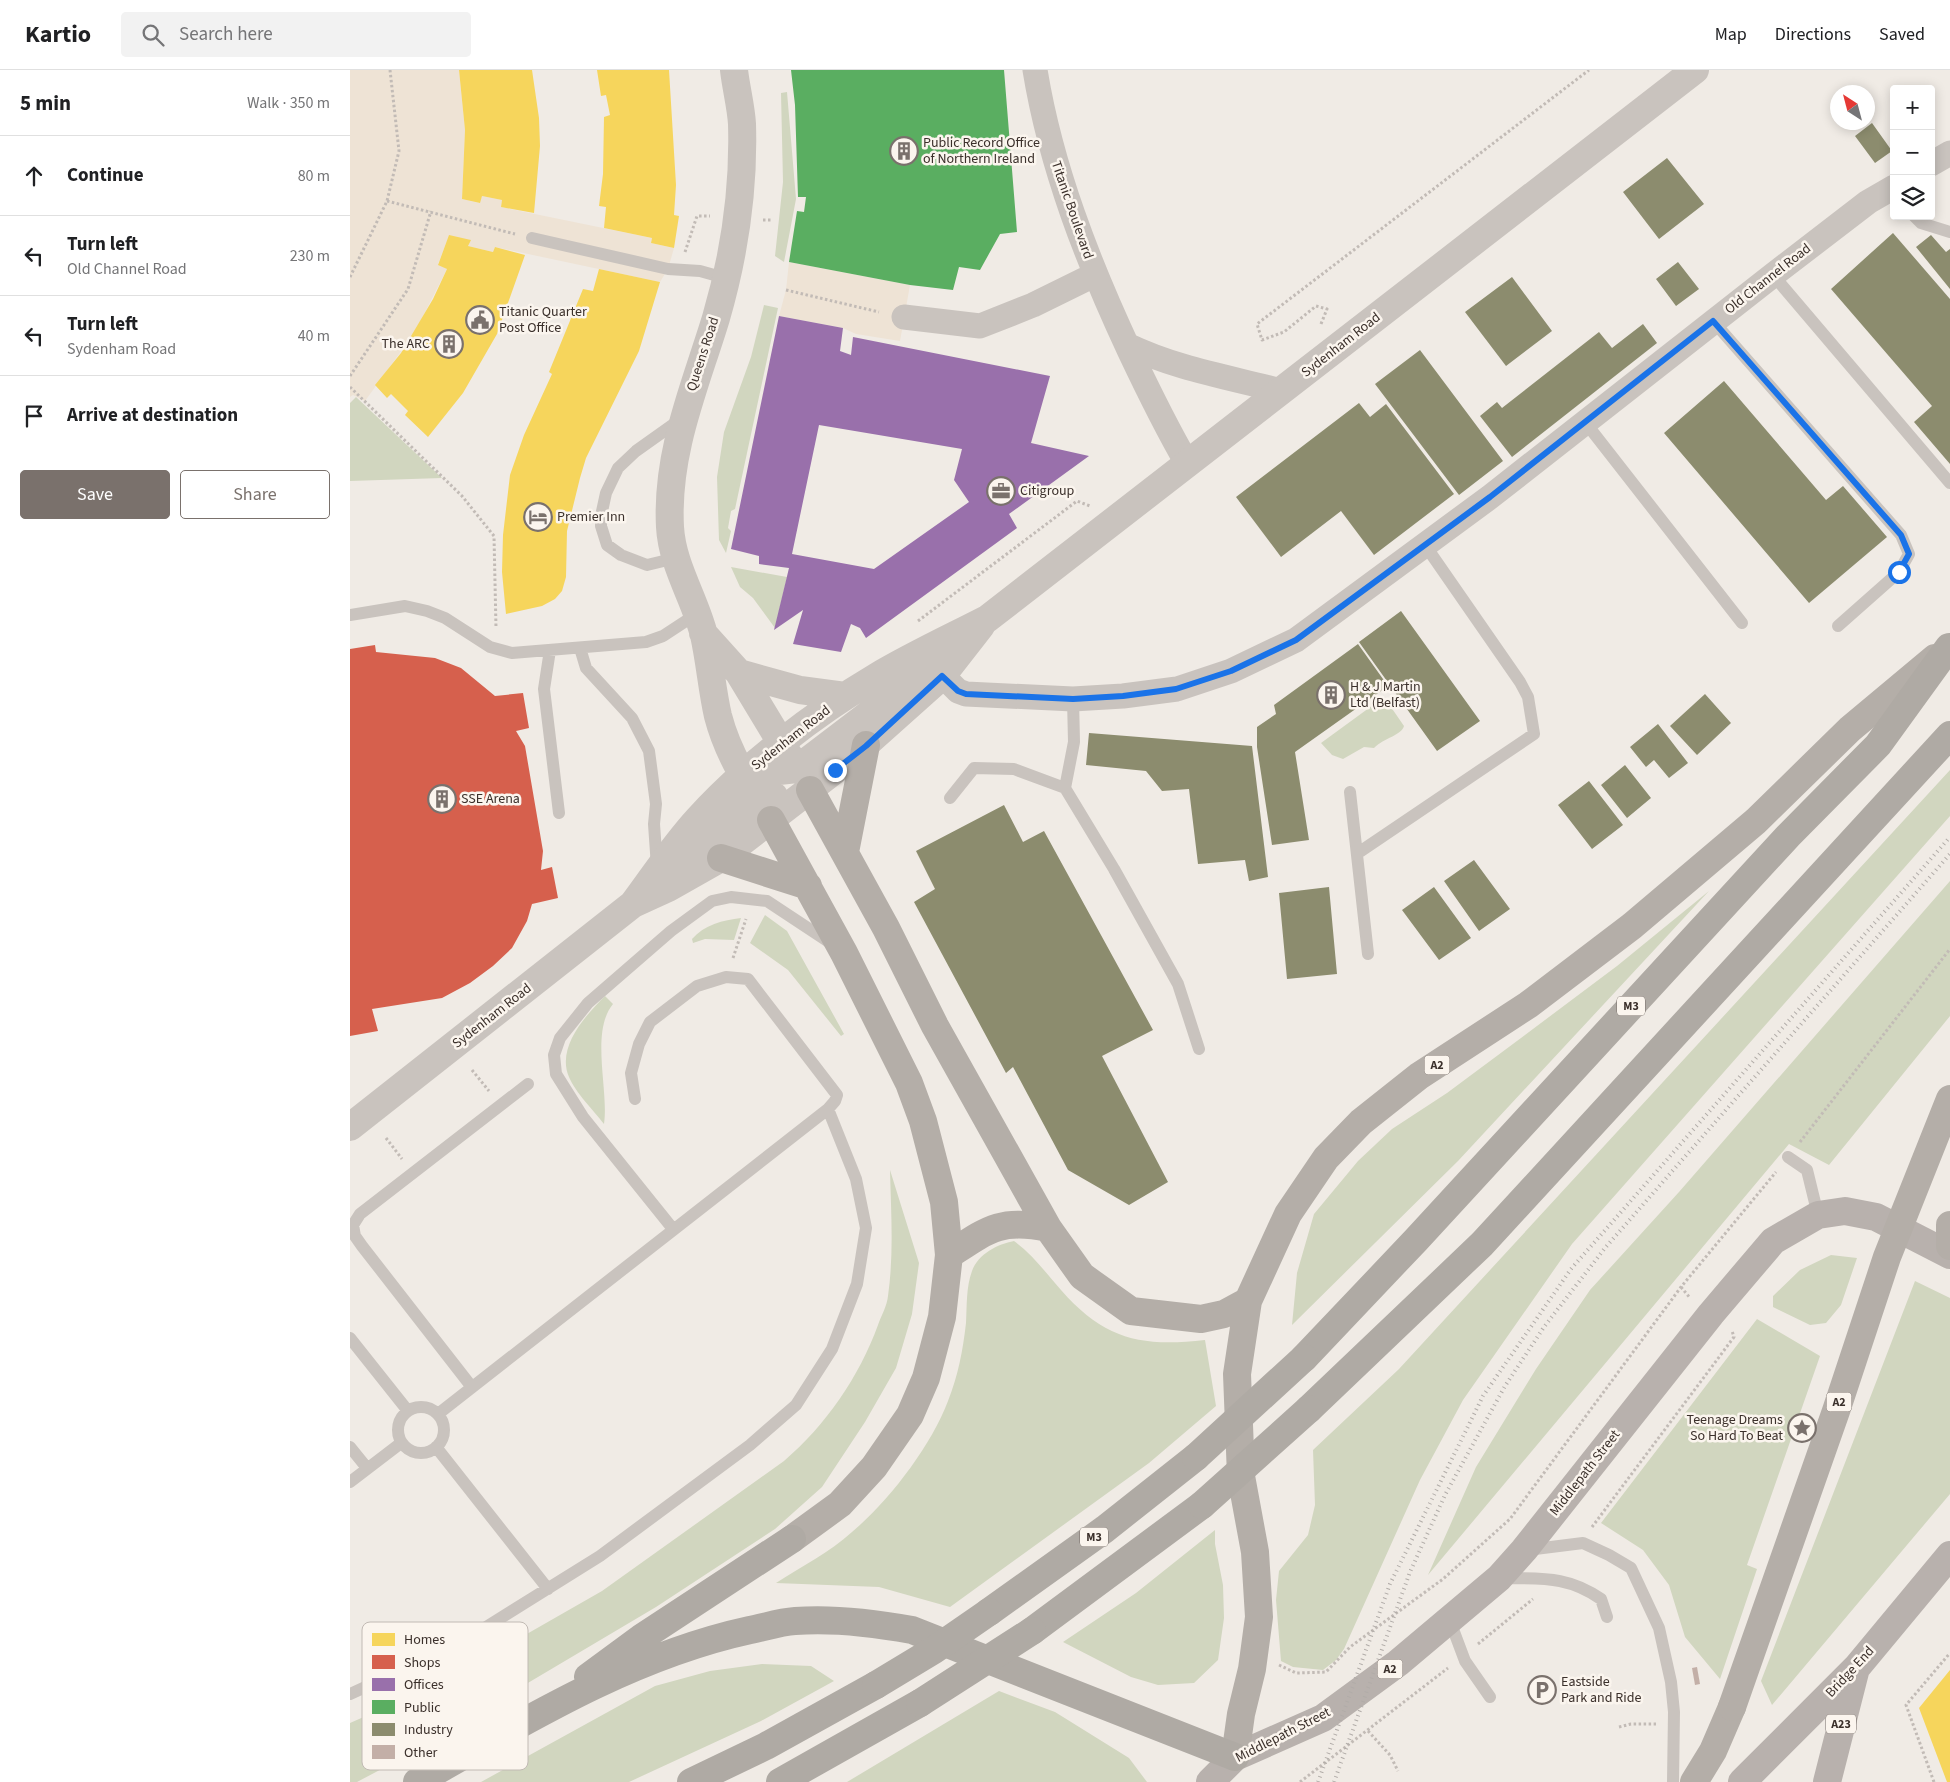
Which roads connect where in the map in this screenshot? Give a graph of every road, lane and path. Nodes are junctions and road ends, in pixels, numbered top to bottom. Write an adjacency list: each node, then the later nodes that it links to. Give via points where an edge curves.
1 (390, 70): 9 (path, via 399,151)
2 (734, 70): 19 (street, Queens Road, via 742,123 739,203)
3 (1035, 70): 16 (street, Titanic Boulevard, via 1049,141)
4 (1589, 70): 23 (path, via 1257,324 1262,340 1284,332 1316,306 1327,309)
5 (1695, 70): 27 (street, Sydenham Road)
6 (1950, 153): 7 (street)
7 (1935, 162)
8 (1890, 192): 17 (street, Old Channel Road, via 1868,202)
9 (387, 201): 10 (path); 18 (path)
10 (431, 212): 14 (path); 25 (path, via 408,289)
11 (697, 216): 15 (path)
12 (1918, 220): 13 (lane)
13 (1950, 232)
14 (532, 238): 15 (lane)
15 (679, 269): 19 (lane)
16 (1094, 275): 21 (street, via 980,326); 24 (street, Titanic Boulevard)
17 (1773, 275): 22 (street, Old Channel Road); 31 (lane)
18 (350, 277)
19 (725, 278): 28 (street, Queens Road, via 716,317)
20 (786, 290): 21 (path)
21 (904, 317)
22 (1713, 321): 29 (street, Old Channel Road); 40 (lane, via 1901,535 1909,554 1899,572)
23 (1321, 326)
24 (1127, 344): 27 (street, via 1157,359 1196,371); 30 (street, Titanic Boulevard)
25 (350, 376)
26 (350, 387): 43 (path, via 462,496 494,536)
27 (1281, 391): 30 (street, Sydenham Road)
28 (683, 417): 34 (street, Queens Road, via 670,506 670,529); 34 (lane, via 618,468 606,493 601,516 607,545 621,555 648,565)
29 (1585, 422): 33 (street, Old Channel Road); 37 (lane)
30 (1187, 463): 36 (street, Sydenham Road)
31 (1950, 483)
32 (1077, 501): 39 (path)
33 (1425, 545): 48 (street, Old Channel Road, via 1296,640 1231,671 1176,689); 60 (lane, via 1520,682 1528,697 1534,734)
34 (676, 558): 38 (street, Queens Road)
35 (350, 615): 43 (lane, via 405,606 427,611)
36 (987, 619): 45 (street, Sydenham Road); 45 (street, Sydenham Road, via 959,655)
37 (1742, 623)
38 (699, 624): 42 (lane, via 646,642); 46 (street, Queens Road); 52 (street, Queens Road, via 718,717)
39 (913, 625)
40 (1838, 626)
41 (1950, 647): 89 (highway, A2, via 1850,729 1756,821 1632,926 1528,1005 1419,1076 1361,1122 1326,1158 1288,1214); 126 (highway, M3, bridge, via 1878,745 1788,836 1304,1358 1196,1456 1105,1529 934,1650 766,1746)
42 (580, 648): 44 (lane); 62 (lane, via 586,668 632,718 649,751 656,804 654,830)
43 (497, 649): 44 (lane, via 512,653)
44 (550, 650): 58 (lane, via 544,689)
45 (933, 666): 47 (street, Sydenham Road); 48 (street, Old Channel Road, via 958,691 966,694); 51 (street, Sydenham Road); 53 (street, via 898,692)
46 (739, 673): 47 (street, via 800,690); 50 (street, Queens Road)
47 (845, 696): 50 (street, Sydenham Road)
48 (1073, 699): 54 (lane, via 1074,742)
49 (1950, 735): 127 (highway, bridge, via 1482,1244 1309,1410 1202,1505 1032,1631 920,1703)
50 (782, 744): 52 (street, Sydenham Road); 53 (street, Queens Road)
51 (866, 746): 53 (street, Sydenham Road); 59 (highway)
52 (743, 776): 53 (street); 57 (street, Queens Road); 62 (street, Sydenham Road, via 697,819)
53 (804, 779): 57 (street, Sydenham Road); 59 (highway)
54 (1065, 788): 56 (lane, via 1014,769 974,768); 69 (lane, via 1178,984)
55 (1350, 792): 60 (lane)
56 (950, 798)
57 (764, 810): 61 (street, Sydenham Road); 62 (street, via 696,846); 63 (highway)
58 (558, 813)
59 (845, 852): 82 (highway, via 935,1026)
60 (1358, 853): 67 (lane)
61 (720, 858): 62 (street, Sydenham Road); 63 (highway)
62 (664, 873): 76 (street, Sydenham Road, via 633,904)
63 (808, 886): 66 (highway)
64 (749, 912): 68 (path)
65 (1950, 949): 78 (path)
66 (844, 953): 83 (lane, via 767,901 731,897 712,901 671,931 588,1003 560,1038 554,1055 556,1074 583,1117); 86 (highway, via 909,1083 944,1202)
67 (1368, 954)
68 (726, 977): 72 (lane, via 697,986 650,1022 639,1044 631,1073); 75 (lane, via 748,979 836,1095)
69 (1198, 1049)
70 (472, 1070): 74 (path)
71 (528, 1084): 74 (lane)
72 (635, 1099)
73 (1950, 1099): 131 (highway, A2, bridge, via 1887,1257 1732,1706 1713,1751)
74 (500, 1106): 79 (lane)
75 (828, 1109): 83 (lane); 104 (lane, via 856,1180 866,1228 857,1284 832,1349 796,1405 750,1446 600,1556)
76 (350, 1127)
77 (386, 1138): 79 (path)
78 (1788, 1157): 80 (lane, via 1807,1170); 87 (path)
79 (414, 1173): 92 (lane, via 360,1214 353,1224 355,1236)
80 (1818, 1215): 85 (main road, Middlepath Street / A2, via 1845,1212 1876,1217); 101 (main road, Middlepath Street / A2, via 1772,1240)
81 (1950, 1225): 84 (highway)
82 (1048, 1228): 86 (highway, via 1023,1223 990,1229); 89 (highway, via 1082,1276 1132,1311 1201,1319 1224,1314)
83 (673, 1230): 92 (lane)
84 (1950, 1246)
85 (1950, 1254)
86 (949, 1255): 117 (highway, via 942,1317 926,1378 910,1415 874,1467 840,1504 641,1638)
87 (1681, 1287): 88 (path); 110 (path, via 1510,1519 1443,1579 1350,1648 1326,1672 1296,1674)
88 (1686, 1295)
89 (1248, 1301): 110 (highway, A2, via 1237,1374 1241,1476 1255,1552 1259,1616)
90 (1733, 1332): 100 (path, via 1734,1337)
91 (350, 1338): 93 (lane)
92 (471, 1386): 94 (lane)
93 (408, 1411): 94 (lane, via 423,1407); 95 (lane, via 398,1426)
94 (438, 1414): 97 (lane, via 444,1435)
95 (402, 1443): 97 (lane, via 418,1453); 98 (lane)
96 (350, 1447): 98 (lane)
97 (436, 1447): 104 (lane)
98 (367, 1468): 99 (lane)
99 (350, 1482)
100 (1592, 1526)
101 (1524, 1550): 103 (main road, Middlepath Street / A2); 130 (lane, via 1583,1543 1631,1568 1659,1628 1671,1682)
102 (1950, 1555): 113 (main road, Bridge End)
103 (1499, 1578): 106 (lane, via 1574,1583 1601,1599); 107 (main road, Middlepath Street / A2)
104 (548, 1589): 108 (lane)
105 (1534, 1598): 109 (path)
106 (1607, 1617)
107 (1450, 1621): 116 (lane, via 1466,1661); 122 (main road, Middlepath Street / A2, via 1323,1718)
108 (495, 1622)
109 (1473, 1648)
110 (1254, 1652): 122 (highway, A2)
111 (1950, 1653): 134 (path, via 1906,1705)
112 (1450, 1666): 121 (path)
113 (1857, 1667): 132 (main road, Bridge End); 133 (main road, A23)
114 (362, 1688): 115 (lane)
115 (350, 1694)
116 (1490, 1697)
117 (547, 1708): 118 (highway); 122 (highway, via 655,1659 720,1637 794,1621 869,1622 912,1630)
118 (528, 1719)
119 (1659, 1725): 120 (path)
120 (1619, 1727)
121 (1368, 1731): 124 (path, via 1390,1755); 129 (path)
122 (1235, 1757): 128 (main road, Middlepath Street / A2)
123 (438, 1770): 125 (highway)
124 (1398, 1771)
125 (417, 1782)
126 (691, 1782)
127 (780, 1782)
128 (1210, 1782)
129 (1300, 1782)
130 (1673, 1782)
131 (1694, 1782)
132 (1742, 1782)
133 (1827, 1782)
134 (1934, 1782)

